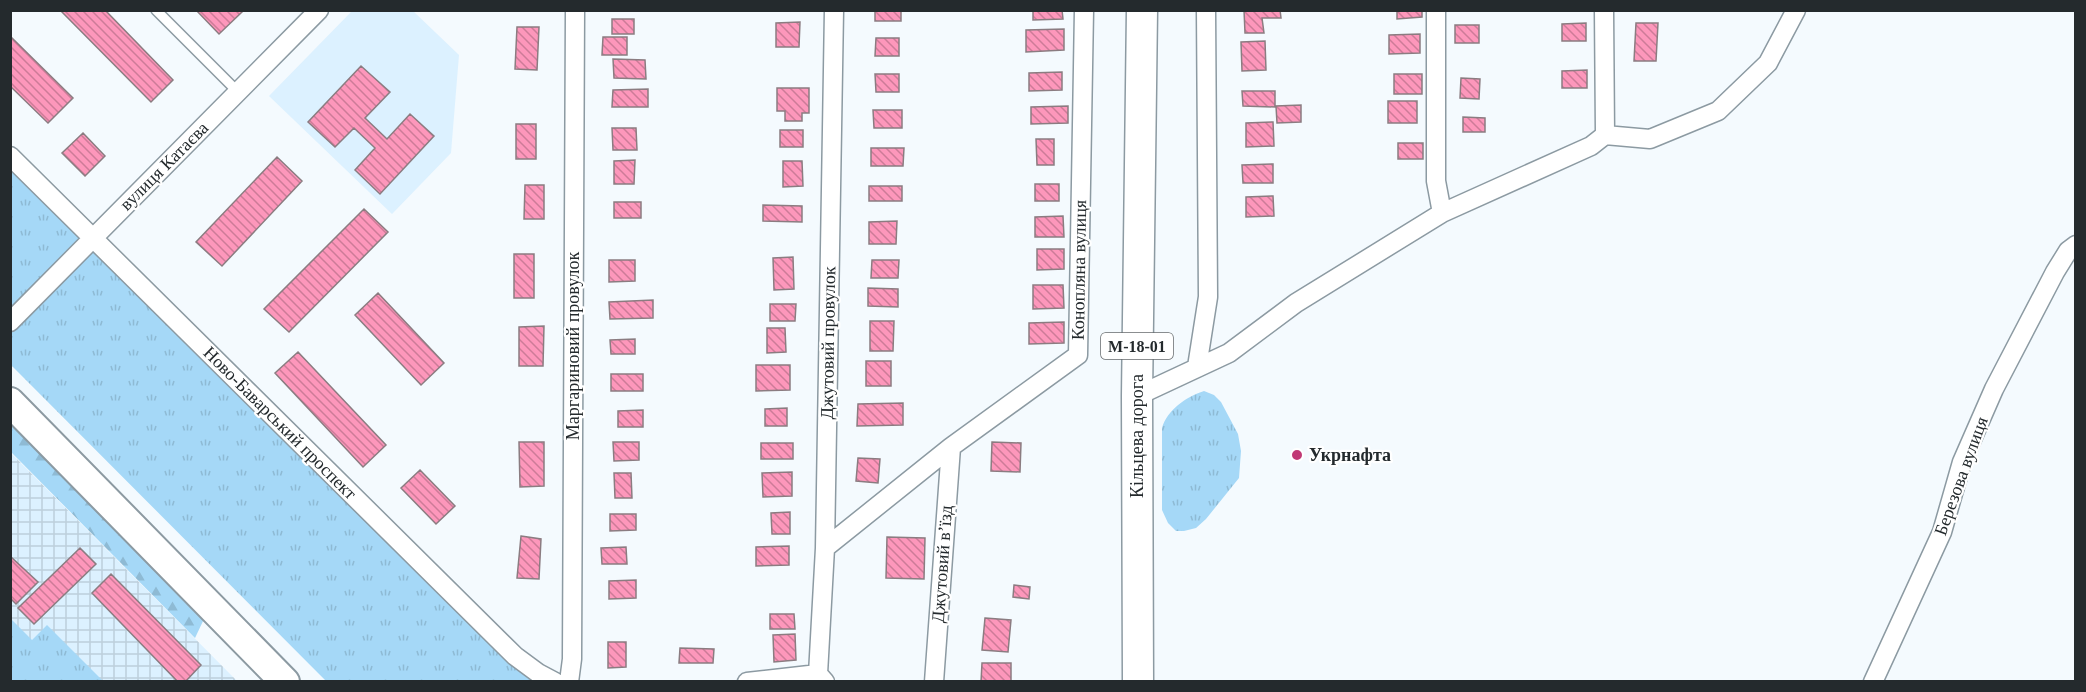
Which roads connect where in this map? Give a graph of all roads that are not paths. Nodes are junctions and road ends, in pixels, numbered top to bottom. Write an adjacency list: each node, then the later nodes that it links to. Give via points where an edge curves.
1 (156, 10): 11 (lane)
2 (575, 10): 26 (street, Маргариновий провулок)
3 (834, 10): 22 (street, Джутовий провулок)
4 (1084, 10): 21 (street, Конопляна вулиця, via 1078,355)
5 (1142, 10): 19 (highway, Кільцева дорога / М-18-01)
6 (1206, 10): 18 (street, via 1208,297)
7 (1436, 10): 14 (street, via 1436,181)
8 (1604, 10): 12 (street)
9 (1796, 10): 12 (street, via 1768,63 1718,111 1650,139)
10 (309, 14): 11 (street, вулиця Катаєва)
11 (238, 92): 15 (street, вулиця Катаєва)
12 (1605, 135): 14 (street, via 1591,146)
13 (10, 156): 15 (street, Ново-Баварський проспект)
14 (1442, 213): 18 (street, via 1296,303 1229,353)
15 (93, 237): 17 (street, вулиця Катаєва); 25 (street, Ново-Баварський проспект, via 515,656)
16 (2076, 245): 30 (street, Березова вулиця, via 2055,272 1994,389 1962,462 1942,532)
17 (10, 322)
18 (1197, 367): 19 (street)
19 (1137, 396): 29 (highway, Кільцева дорога / М-18-01)
20 (10, 402): 24 (main road)
21 (951, 447): 22 (street, Конопляна вулиця); 28 (street, Джутовий в’їзд)
22 (825, 548): 23 (street, Джутовий провулок)
23 (821, 678): 27 (street)
24 (285, 681)
25 (555, 681)
26 (569, 681)
27 (747, 681)
28 (934, 681)
29 (1138, 681)
30 (1873, 681)

